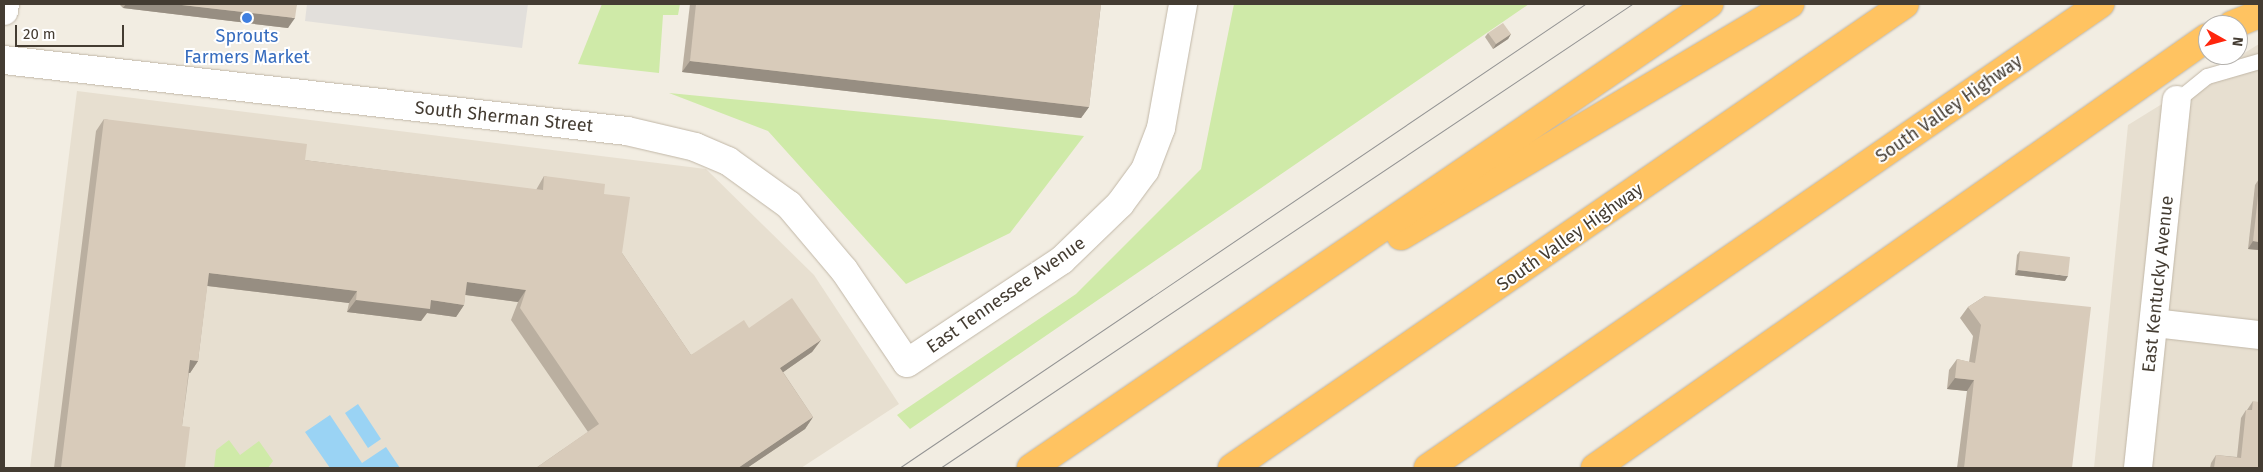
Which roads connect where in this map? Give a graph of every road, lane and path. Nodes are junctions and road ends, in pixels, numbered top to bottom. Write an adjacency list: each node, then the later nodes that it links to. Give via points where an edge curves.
1 (5, 4): 7 (street)
2 (1183, 4): 14 (street, East Tennessee Avenue, via 1161,128 1145,170 1120,204 1062,260)
3 (1709, 4): 15 (highway)
4 (1790, 4): 15 (highway)
5 (1905, 4): 17 (highway, South Valley Highway)
6 (2100, 4): 18 (highway, South Valley Highway)
7 (4, 11)
8 (2198, 45): 19 (highway)
9 (4, 60): 14 (street, South Sherman Street, via 627,131 695,147 728,161 788,205 844,270)
10 (2259, 61): 11 (lane, via 2208,76)
11 (2177, 100): 12 (street, East Kentucky Avenue)
12 (2154, 323): 13 (street); 20 (street, East Kentucky Avenue)
13 (2259, 335)
14 (907, 363)
15 (1178, 366): 16 (highway)
16 (1031, 468)
17 (1232, 468)
18 (1428, 468)
19 (1595, 468)
20 (2138, 468)

